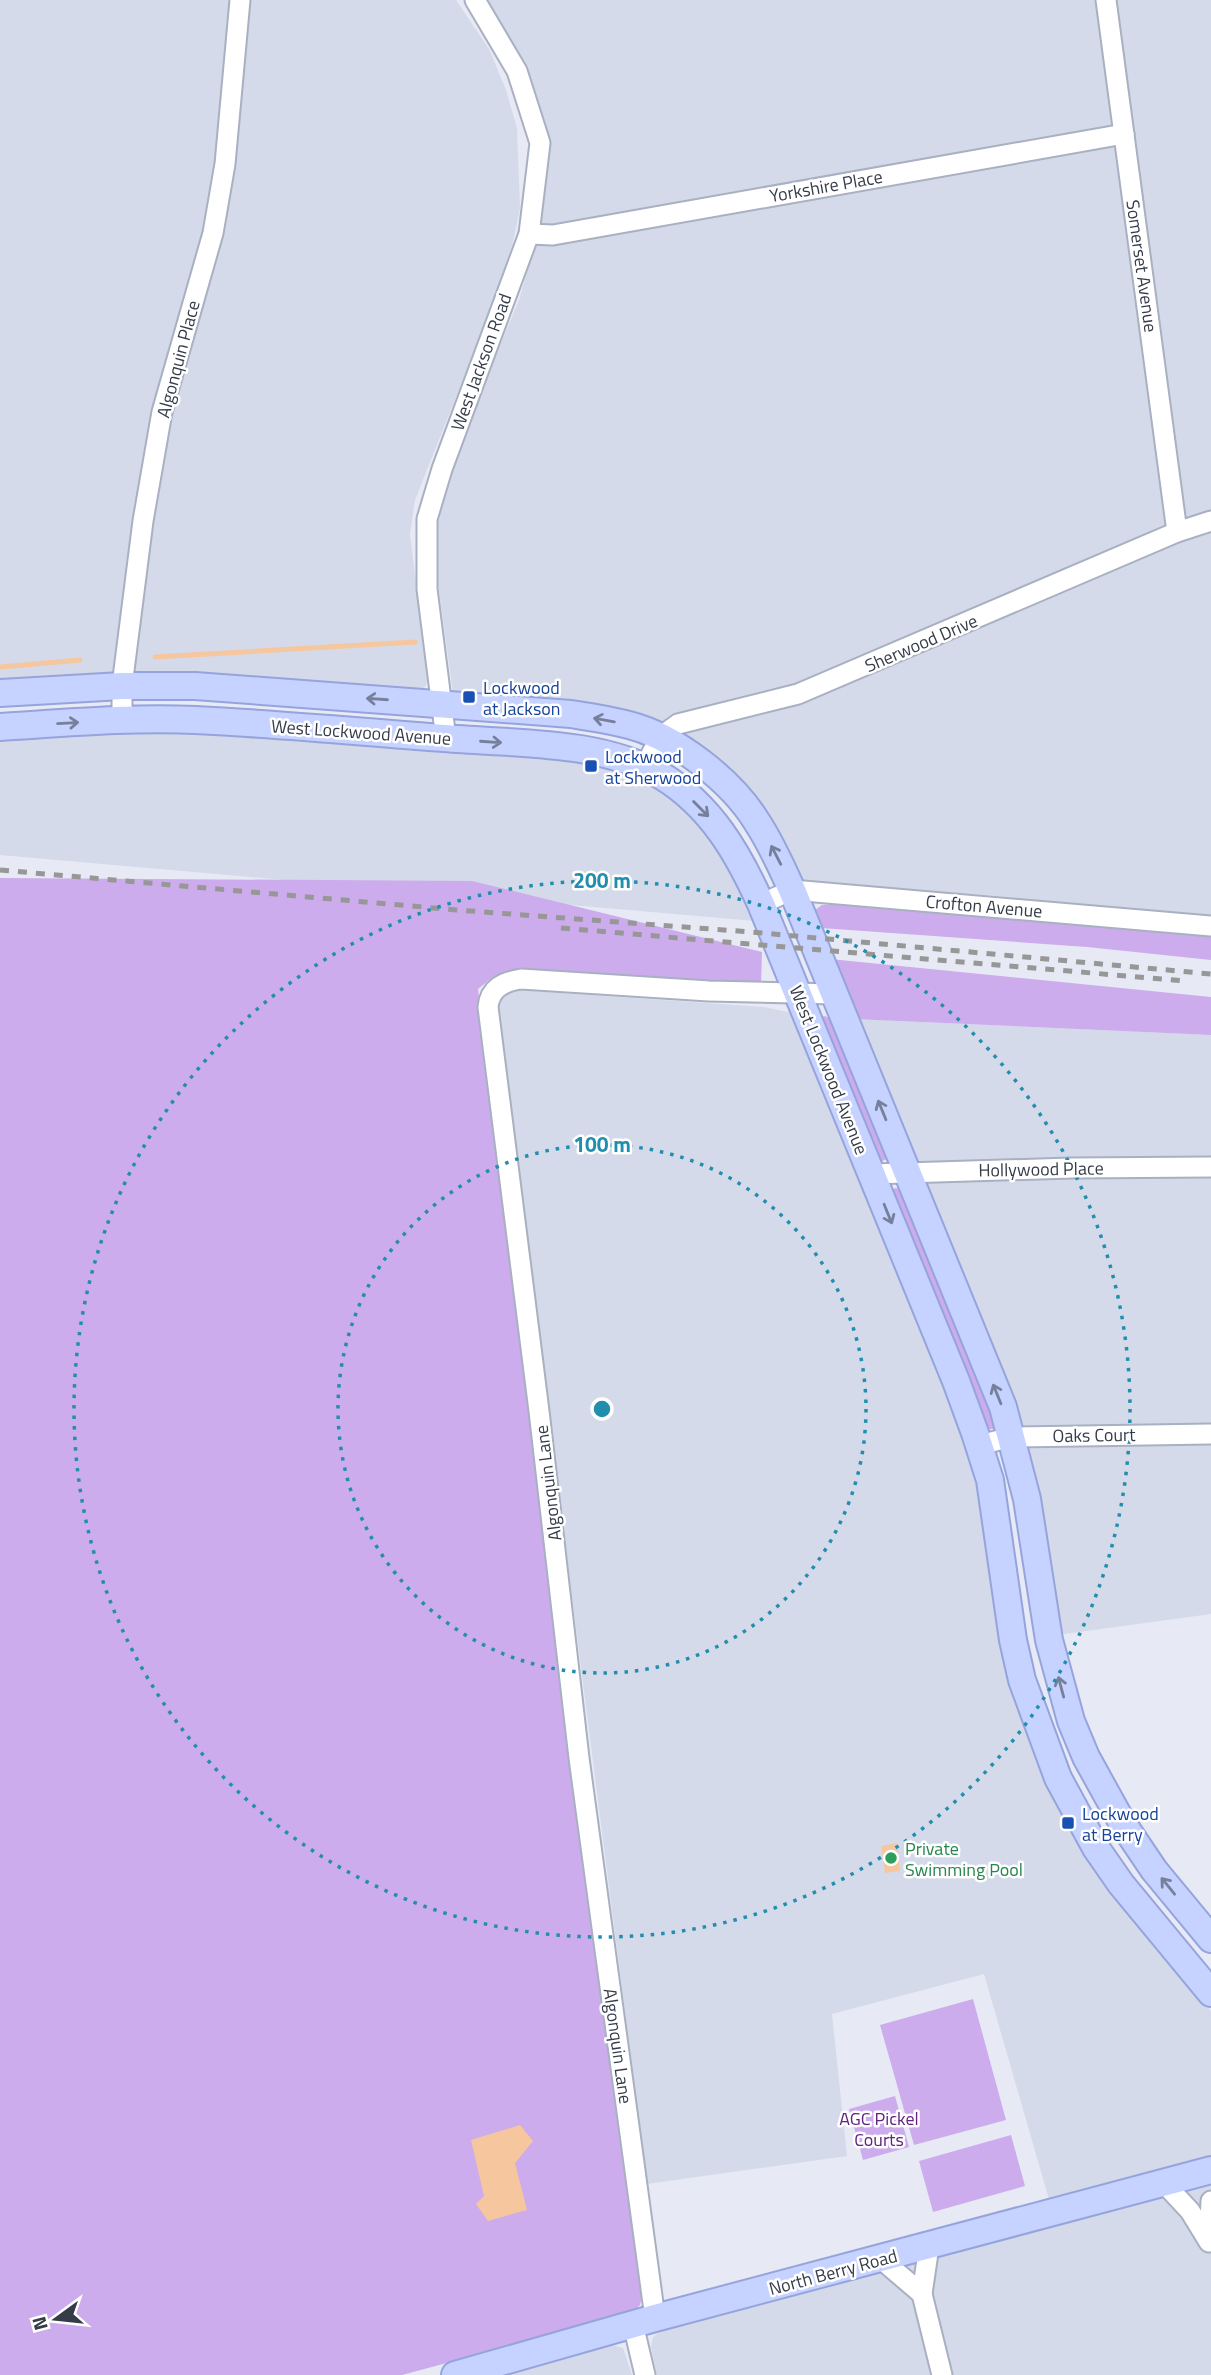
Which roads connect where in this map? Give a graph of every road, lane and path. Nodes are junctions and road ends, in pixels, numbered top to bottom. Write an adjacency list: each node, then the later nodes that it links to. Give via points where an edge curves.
1 (240, 0): 8 (street, Algonquin Place, via 225,164 213,233 162,412)
2 (475, 0): 5 (street, West Jackson Road, via 517,71 540,143)
3 (1106, 0): 4 (street, Somerset Avenue)
4 (1124, 134): 5 (street, Yorkshire Place, via 553,235); 7 (street, Somerset Avenue)
5 (529, 234): 10 (street, West Jackson Road, via 427,519 427,589)
6 (1211, 521): 7 (street, Sherwood Drive)
7 (1177, 532): 13 (street, Sherwood Drive, via 799,694 697,717)
8 (122, 686): 9 (main road, West Lockwood Avenue); 10 (main road, West Lockwood Avenue, one-way to 8, via 195,686); 11 (street, Algonquin Place)
9 (0, 693)
10 (441, 704): 13 (main road, West Lockwood Avenue, one-way to 10, via 632,725 571,714); 14 (street, West Jackson Road)
11 (122, 720): 12 (main road, West Lockwood Avenue, one-way to 11); 14 (main road, West Lockwood Avenue, via 194,720)
12 (0, 727)
13 (660, 737): 15 (street); 16 (main road, West Lockwood Avenue, one-way to 13, via 756,819 733,791)
14 (446, 738): 15 (main road, West Lockwood Avenue, one-way to 15, via 571,748)
15 (644, 768): 17 (main road, West Lockwood Avenue, one-way to 17, via 662,776 711,818 743,864)
16 (792, 890): 17 (street, Crofton Avenue); 18 (street, Crofton Avenue); 19 (main road, West Lockwood Avenue)
17 (761, 904): 20 (main road, West Lockwood Avenue)
18 (1211, 926)
19 (834, 994): 20 (street, Algonquin Lane); 22 (main road, West Lockwood Avenue, one-way to 19)
20 (798, 995): 23 (main road, West Lockwood Avenue); 38 (street, Algonquin Lane, via 521,979 492,991 488,1007 540,1411)
21 (1211, 1167): 22 (street, Hollywood Place)
22 (908, 1173): 23 (street, Hollywood Place); 25 (main road, West Lockwood Avenue, one-way to 22)
23 (872, 1174): 26 (main road, West Lockwood Avenue, one-way to 26)
24 (1211, 1434): 25 (street, Oaks Court)
25 (1012, 1437): 26 (street, Oaks Court); 27 (main road, West Lockwood Avenue, one-way to 25, via 1086,1756 1061,1689)
26 (979, 1445): 28 (main road, West Lockwood Avenue, via 990,1480 1022,1680 1058,1778)
27 (1124, 1824): 28 (main road); 29 (main road, West Lockwood Avenue, one-way to 27, via 1154,1870)
28 (1094, 1843): 30 (main road, West Lockwood Avenue, via 1121,1884)
29 (1211, 1939)
30 (1207, 1982)
31 (1211, 2170): 32 (main road, North Berry Road)
32 (1163, 2182): 34 (main road, North Berry Road); 35 (street, via 1190,2211)
33 (1211, 2201): 35 (street)
34 (929, 2246): 36 (main road, North Berry Road); 37 (street)
35 (1210, 2247)
36 (881, 2259): 37 (street); 38 (main road, North Berry Road)
37 (922, 2294): 42 (street)
38 (644, 2321): 39 (main road, North Berry Road); 41 (street)
39 (482, 2372): 40 (main road, North Berry Road)
40 (455, 2375)
41 (645, 2375)
42 (942, 2375)

